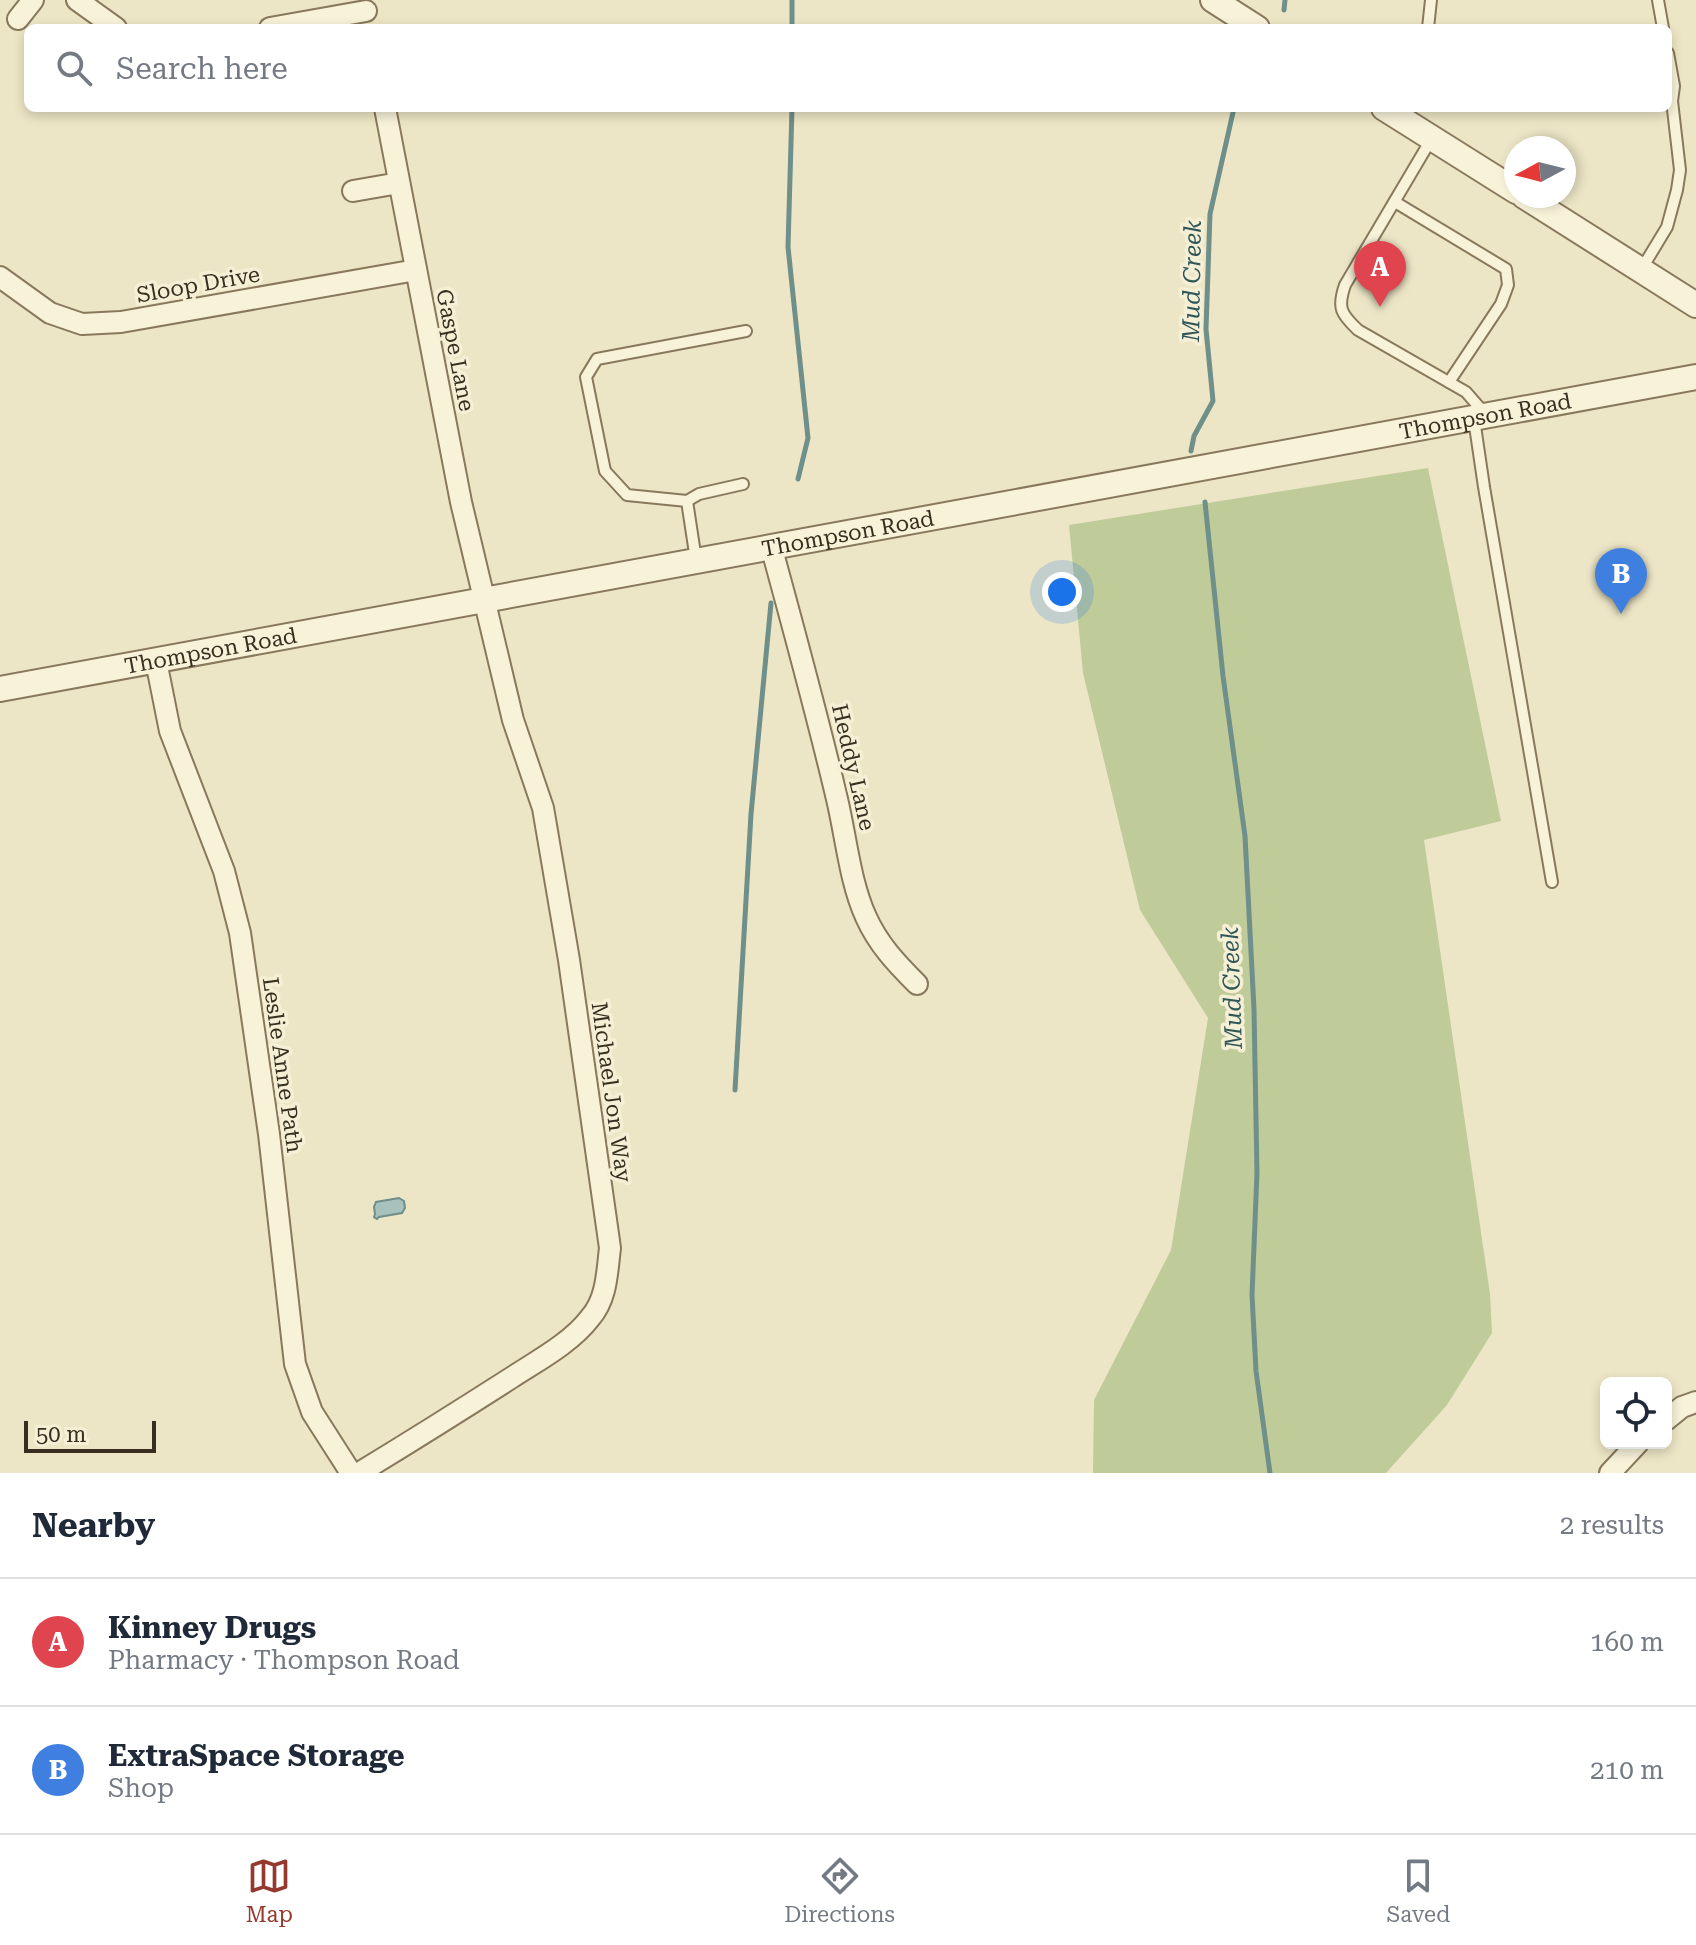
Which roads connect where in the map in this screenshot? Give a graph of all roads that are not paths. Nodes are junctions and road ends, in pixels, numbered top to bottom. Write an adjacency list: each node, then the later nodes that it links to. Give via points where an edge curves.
1 (33, 0): 7 (street)
2 (77, 0): 8 (street)
3 (1213, 0): 10 (street)
4 (1431, 0): 11 (lane)
5 (1658, 0): 12 (lane)
6 (367, 13): 9 (street)
7 (18, 19)
8 (110, 24)
9 (296, 24)
10 (1251, 24)
11 (1428, 24)
12 (1662, 24)
13 (1672, 75): 15 (lane)
14 (1672, 101): 25 (lane, via 1680,170 1677,190 1667,227)
15 (1672, 101)
16 (386, 112): 19 (street, Gaspe Lane)
17 (1390, 112): 18 (street)
18 (1432, 138): 20 (street); 22 (lane)
19 (399, 183): 21 (street); 24 (street, Gaspe Lane)
20 (1504, 183)
21 (353, 191)
22 (1395, 202): 30 (lane, via 1345,285 1340,301 1344,316 1358,330); 30 (lane, via 1506,269 1508,285 1501,304)
23 (1543, 208): 25 (street)
24 (416, 270): 26 (street, Sloop Drive, via 121,322 82,324 50,313); 36 (street, Gaspe Lane)
25 (1641, 270): 27 (street)
26 (0, 277)
27 (1696, 305)
28 (746, 331): 33 (lane, via 597,359 586,377 605,471 627,495)
29 (1696, 377): 31 (street, Thompson Road)
30 (1449, 382): 31 (lane, via 1466,392)
31 (1480, 416): 34 (street, Thompson Road); 39 (lane, via 1484,487)
32 (743, 484): 33 (lane)
33 (687, 501): 35 (lane)
34 (771, 546): 35 (street, Thompson Road); 40 (street, Heddy Lane, via 864,914 892,959)
35 (696, 560): 36 (street, Thompson Road)
36 (484, 599): 37 (street, Thompson Road); 45 (street, Michael Jon Way, via 513,720 543,808 610,1248 606,1282 590,1319 558,1347)
37 (156, 661): 38 (street, Thompson Road); 44 (street, Leslie Anne Path, via 170,731 224,871 240,933 295,1364 312,1412)
38 (0, 689)
39 (1552, 882)
40 (917, 984)
41 (1696, 1402): 42 (street)
42 (1672, 1415)
43 (1632, 1449): 46 (street)
44 (351, 1473)
45 (359, 1473)
46 (1610, 1473)

